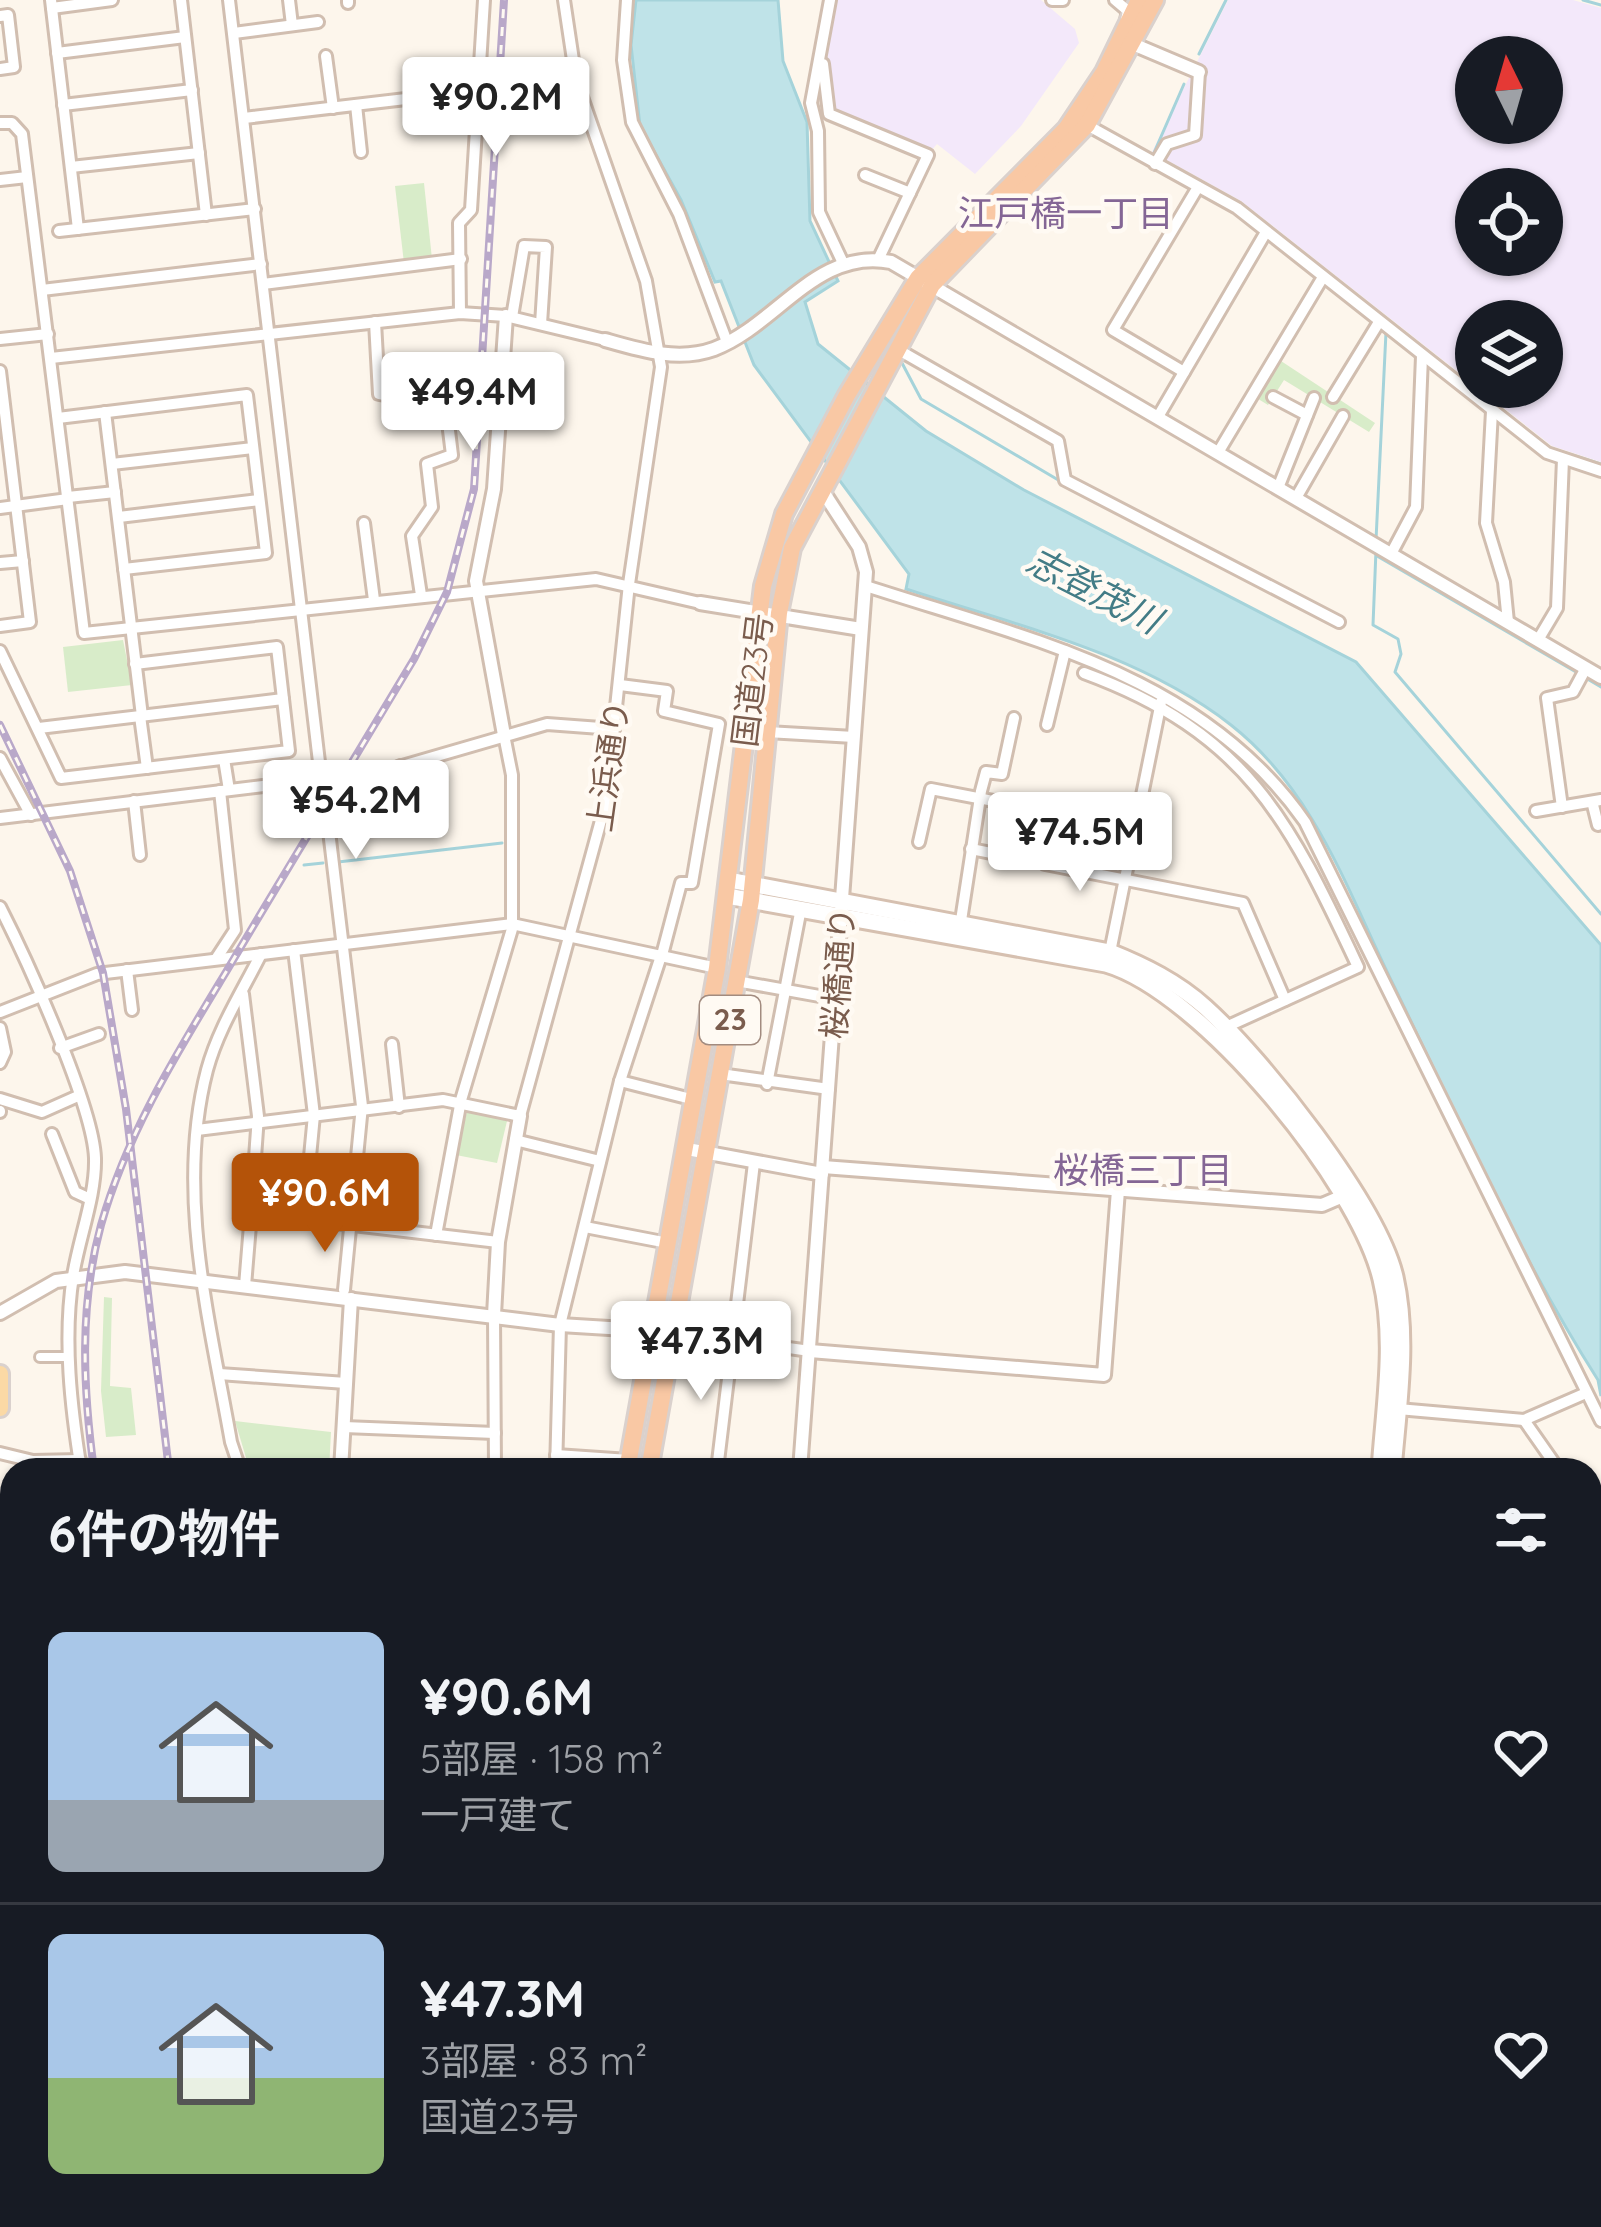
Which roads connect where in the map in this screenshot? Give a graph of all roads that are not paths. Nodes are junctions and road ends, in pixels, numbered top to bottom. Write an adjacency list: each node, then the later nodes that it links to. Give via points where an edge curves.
1 (112, 0): 14 (street)
2 (182, 0): 19 (street)
3 (230, 0): 18 (street)
4 (289, 0): 17 (street)
5 (484, 0): 27 (street)
6 (564, 0): 67 (street, 上浜通り, via 573,65 646,280)
7 (627, 0): 66 (street, via 623,60 632,122 679,214)
8 (830, 0): 23 (street)
9 (1053, 0): 10 (street)
10 (1063, 0)
11 (1115, 0): 20 (street, via 1128,10)
12 (1139, 0): 20 (highway, 国道23号 / 23)
13 (1155, 0): 20 (highway, 国道23号 / 23)
14 (51, 4): 21 (street)
15 (0, 16): 24 (street, via 8,15 14,67)
16 (318, 22): 17 (street)
17 (292, 25): 18 (street)
18 (233, 33): 31 (street)
19 (185, 37): 21 (street); 26 (street)
20 (1128, 42): 25 (street); 33 (highway, 国道23号 / 23); 53 (highway, 国道23号 / 23, via 1049,150)
21 (57, 53): 28 (street)
22 (326, 56): 30 (street)
23 (819, 63): 42 (street, via 829,114 928,155); 51 (street, via 811,103 819,212)
24 (0, 69)
25 (1198, 72): 36 (street, via 1195,135 1167,145)
26 (191, 90): 28 (street); 35 (street)
27 (474, 91): 29 (street); 48 (street, via 471,210 460,223)
28 (63, 105): 37 (street)
29 (356, 105): 30 (street); 34 (street)
30 (333, 108): 31 (street)
31 (244, 118): 43 (street)
32 (0, 123): 39 (street, via 21,131)
33 (1087, 125): 36 (street); 53 (highway, 国道23号 / 23)
34 (361, 152)
35 (199, 153): 37 (street); 44 (street)
36 (1157, 160): 41 (street)
37 (71, 167): 45 (street)
38 (865, 175): 42 (street)
39 (27, 177): 40 (street); 55 (street)
40 (0, 180)
41 (1198, 187): 47 (street); 71 (street, via 1113,330)
42 (910, 193): 49 (street)
43 (255, 209): 44 (street); 50 (street)
44 (206, 215): 45 (street)
45 (78, 229): 46 (street)
46 (59, 231)
47 (1266, 232): 52 (street); 71 (street)
48 (461, 259): 54 (street); 56 (street)
49 (878, 260): 51 (street); 53 (street)
50 (261, 264): 54 (street); 55 (street)
51 (838, 266): 66 (street)
52 (1323, 277): 59 (street); 85 (street)
53 (925, 281): 65 (highway, 国道23号 / 23); 78 (street); 111 (highway, 国道23号 / 23, via 888,324 784,514)
54 (263, 284): 61 (street)
55 (42, 290): 62 (street)
56 (460, 313): 57 (street); 58 (street)
57 (509, 317): 60 (street); 60 (street, via 524,246 546,247); 106 (street)
58 (376, 322): 61 (street); 107 (street, via 379,394 446,406 452,455 428,464 432,504 412,536)
59 (1379, 322): 68 (street); 73 (street)
60 (541, 324): 64 (street)
61 (268, 333): 69 (street); 110 (street)
62 (48, 334): 63 (street); 69 (street)
63 (0, 339)
64 (605, 340): 67 (street)
65 (901, 341): 90 (highway, 国道23号 / 23); 112 (street, via 1058,441 1065,480)
66 (727, 342): 67 (street)
67 (661, 353): 104 (street, 上浜通り)
68 (1423, 356): 76 (street); 100 (street, via 1416,507)
69 (51, 358): 81 (street)
70 (0, 371): 72 (street)
71 (1184, 372): 78 (street)
72 (1, 396): 86 (street)
73 (1333, 397)
74 (1273, 398): 79 (street)
75 (1314, 398): 79 (street)
76 (1492, 411): 87 (street); 113 (street, via 1486,523)
77 (105, 412): 81 (street); 84 (street, via 247,395); 88 (street)
78 (1159, 415): 85 (street)
79 (1307, 415): 82 (street)
80 (1343, 416): 83 (street)
81 (58, 418): 93 (street)
82 (1300, 431): 83 (street); 91 (street)
83 (1326, 444): 94 (street)
84 (253, 448): 88 (street); 95 (street)
85 (1219, 451): 91 (street)
86 (5, 452): 96 (street)
87 (1563, 459): 89 (street); 117 (street, via 1557,608)
88 (112, 464): 92 (street)
89 (1601, 471)
90 (822, 482): 105 (street, 桜橋通り, via 859,547); 111 (highway, 国道23号 / 23)
91 (1278, 488): 94 (street)
92 (116, 492): 93 (street); 98 (street)
93 (68, 498): 96 (street); 115 (street, via 85,633)
94 (1296, 498): 100 (street)
95 (260, 500): 98 (street); 103 (street, via 266,553)
96 (16, 506): 97 (street); 101 (street)
97 (0, 508)
98 (118, 517): 103 (street)
99 (364, 524): 108 (street)
100 (1381, 548): 113 (street)
101 (23, 561): 102 (street); 114 (street, via 30,622)
102 (0, 563)
103 (124, 569): 115 (street)
104 (629, 584): 106 (street, via 596,579); 109 (street); 124 (street, 上浜通り)
105 (866, 586): 116 (street, 桜橋通り); 118 (street)
106 (478, 589): 107 (street); 136 (street)
107 (421, 595): 108 (street)
108 (374, 600): 110 (street)
109 (700, 603): 111 (street)
110 (302, 609): 115 (street); 144 (street)
111 (770, 612): 116 (street); 134 (highway, 国道23号 / 23); 135 (highway, 国道23号 / 23)
112 (1339, 622)
113 (1508, 622): 117 (street)
114 (0, 626)
115 (131, 629): 120 (street)
116 (861, 629): 137 (street, 桜橋通り)
117 (1538, 640): 121 (street)
118 (1065, 651): 125 (street); 130 (street)
119 (0, 652): 131 (street)
120 (135, 664): 126 (street, via 278,647); 128 (street)
121 (1586, 668): 123 (street); 149 (street, via 1573,692 1547,698)
122 (1084, 673): 127 (street)
123 (1601, 676)
124 (620, 685): 132 (street, 上浜通り); 133 (street, via 667,691 664,710)
125 (1162, 693): 127 (street); 237 (street, via 1238,743 1305,822)
126 (283, 699): 128 (street); 139 (street, via 289,751)
127 (1160, 708): 159 (street); 181 (street, via 1216,744 1275,806 1358,968)
128 (141, 716): 131 (street); 141 (street)
129 (1014, 718): 146 (street, via 1002,774 986,772)
130 (1047, 725)
131 (39, 728): 142 (street, via 61,778)
132 (614, 730): 136 (street, via 553,723); 167 (street, 上浜通り, via 600,836)
133 (718, 730): 135 (street); 172 (street, via 692,883 681,883)
134 (767, 732): 137 (street); 161 (highway, 国道23号 / 23)
135 (746, 734): 160 (highway, 国道23号 / 23)
136 (504, 735): 140 (street); 165 (street, via 512,776)
137 (854, 737): 163 (street, 桜橋通り)
138 (0, 758): 152 (street)
139 (224, 759): 141 (street); 145 (street)
140 (400, 766): 143 (street); 153 (street)
141 (146, 768): 142 (street)
142 (131, 770): 147 (street)
143 (360, 777): 144 (street); 168 (street, via 329,831)
144 (321, 779): 145 (street)
145 (224, 790): 147 (street); 173 (street, via 235,930)
146 (980, 799): 150 (street); 156 (street, via 931,789); 157 (street)
147 (135, 801): 152 (street); 158 (street)
148 (1597, 802): 149 (street); 155 (street)
149 (1562, 807): 151 (street)
150 (1040, 811)
151 (1536, 811)
152 (31, 815): 154 (street)
153 (409, 815)
154 (0, 818)
155 (1598, 825)
156 (920, 842)
157 (971, 850): 159 (street); 166 (street)
158 (140, 855)
159 (1125, 879): 170 (street); 181 (street, via 1244,903)
160 (728, 888): 161 (main road); 174 (highway, 国道23号 / 23)
161 (751, 892): 163 (main road); 164 (main road); 176 (highway, 国道23号 / 23)
162 (0, 907): 179 (street)
163 (843, 907): 164 (main road); 166 (main road); 180 (street, 桜橋通り)
164 (801, 908): 178 (street)
165 (512, 924): 167 (street); 168 (street); 196 (street)
166 (960, 930): 170 (main road); 212 (main road, via 1106,964 1176,999 1221,1040)
167 (572, 934): 172 (street); 201 (street, 上浜通り)
168 (342, 944): 169 (street); 199 (street)
169 (294, 950): 171 (street); 200 (street)
170 (1110, 952): 185 (main road, via 1161,975)
171 (261, 954): 173 (street); 177 (street)
172 (661, 957): 174 (street); 191 (street)
173 (216, 959): 175 (street)
174 (717, 968): 197 (highway, 国道23号 / 23)
175 (128, 970): 179 (street); 182 (street)
176 (736, 981): 178 (street); 190 (highway, 国道23号 / 23)
177 (242, 990): 202 (street); 203 (street, via 208,1069)
178 (786, 990): 180 (street); 192 (street)
179 (40, 997): 183 (street); 188 (street)
180 (836, 999): 193 (street, 桜橋通り)
181 (1285, 1000): 185 (street)
182 (132, 1010)
183 (0, 1012)
184 (0, 1028): 189 (street)
185 (1226, 1028): 239 (main road, via 1365,1202 1383,1240 1400,1301)
186 (99, 1034): 188 (street)
187 (392, 1044): 198 (street)
188 (60, 1048): 194 (street)
189 (0, 1063)
190 (720, 1074): 192 (street); 207 (highway, 国道23号 / 23)
191 (620, 1082): 197 (street); 208 (street)
192 (767, 1084): 193 (street)
193 (829, 1089): 210 (street, 桜橋通り)
194 (78, 1096): 195 (street, via 38,1112); 213 (street, via 95,1159)
195 (0, 1100)
196 (461, 1100): 198 (street); 201 (street); 218 (street)
197 (694, 1100): 206 (highway, 国道23号 / 23)
198 (399, 1107): 199 (street)
199 (362, 1111): 200 (street); 216 (street)
200 (314, 1115): 202 (street); 215 (street)
201 (520, 1116): 205 (street, 上浜通り)
202 (258, 1123): 203 (street); 214 (street)
203 (197, 1130): 222 (street)
204 (52, 1134): 213 (street, via 74,1192)
205 (515, 1140): 208 (street); 219 (street, 上浜通り)
206 (687, 1149): 207 (street); 220 (highway, 国道23号 / 23)
207 (706, 1155): 209 (street); 228 (highway, 国道23号 / 23)
208 (600, 1161): 217 (street)
209 (754, 1162): 210 (street); 230 (street)
210 (823, 1171): 211 (street); 231 (street, 桜橋通り)
211 (1118, 1190): 212 (street, via 1322,1205); 231 (street, via 1104,1375)
212 (1343, 1196): 239 (main road, via 1368,1238 1384,1292)
213 (88, 1198): 221 (street)
214 (251, 1213): 215 (street); 223 (street)
215 (304, 1219): 216 (street)
216 (352, 1224): 218 (street); 224 (street)
217 (585, 1227): 220 (street); 227 (street)
218 (436, 1235): 219 (street)
219 (498, 1242): 226 (street, 上浜通り)
220 (668, 1243): 229 (highway, 国道23号 / 23)
221 (74, 1276): 222 (street); 225 (street); 233 (street)
222 (202, 1280): 223 (street); 235 (street)
223 (244, 1286): 224 (street)
224 (348, 1295): 226 (street); 236 (street)
225 (0, 1313)
226 (494, 1315): 227 (street); 243 (street, 上浜通り)
227 (560, 1325): 229 (street); 244 (street)
228 (674, 1333): 229 (street); 230 (street); 251 (highway, 国道23号 / 23)
229 (652, 1335): 250 (highway, 国道23号 / 23)
230 (732, 1342): 231 (street); 252 (street)
231 (810, 1351): 253 (street, 桜橋通り)
232 (40, 1357): 233 (street)
233 (70, 1357): 245 (street)
234 (0, 1374): 238 (main road)
235 (219, 1374): 236 (street); 246 (street)
236 (346, 1383): 242 (street)
237 (1586, 1393): 240 (street); 241 (street)
238 (0, 1408)
239 (1391, 1409): 240 (street); 254 (main road); 255 (main road)
240 (1524, 1420): 256 (street)
241 (1601, 1421)
242 (344, 1427): 243 (street); 247 (street)
243 (496, 1433): 248 (street, 上浜通り)
244 (556, 1455): 249 (street)
245 (79, 1458)
246 (237, 1458)
247 (342, 1458)
248 (495, 1458)
249 (578, 1458)
250 (629, 1458)
251 (651, 1458)
252 (718, 1458)
253 (801, 1458)
254 (1382, 1458)
255 (1393, 1458)
256 (1550, 1458)

